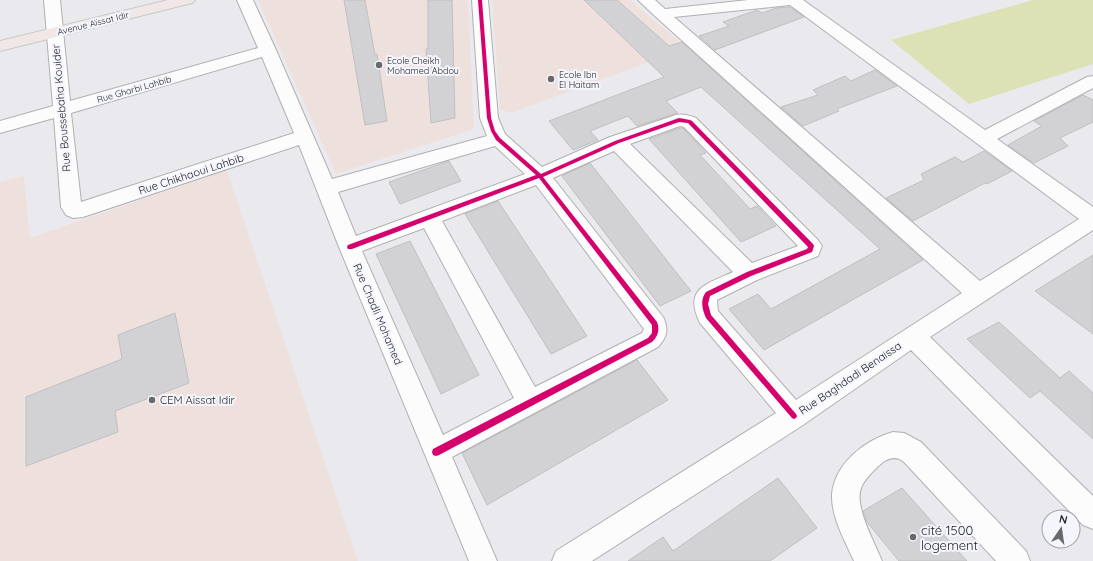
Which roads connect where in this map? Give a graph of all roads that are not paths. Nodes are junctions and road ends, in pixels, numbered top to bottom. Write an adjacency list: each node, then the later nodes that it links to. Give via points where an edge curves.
1 (52, 0): 9 (street, Rue Boussebaha Kouider)
2 (187, 0): 9 (main road, Avenue Aïssat Idir)
3 (245, 0): 11 (street, Rue Chadli Mohamed)
4 (480, 0): 17 (street, via 489,118)
5 (646, 0): 8 (street)
6 (791, 0): 7 (street); 16 (street)
7 (699, 5): 8 (street)
8 (661, 14): 26 (street)
9 (54, 33): 10 (main road, Avenue Aïssat Idir); 13 (street, Rue Boussebaha Kouider)
10 (0, 46)
11 (268, 50): 13 (street, Rue Gharbi Lahbib); 15 (street, Rue Chadli Mohamed)
12 (1093, 81): 16 (street)
13 (62, 110): 14 (street, Rue Gharbi Lahbib); 21 (street, Rue Boussebaha Kouider, via 71,207 72,210)
14 (0, 127)
15 (305, 136): 20 (street, Rue Chadli Mohamed); 21 (street, Rue Chikhaoui Lahbib)
16 (984, 138): 23 (street)
17 (498, 139): 19 (street); 20 (street)
18 (617, 142): 19 (street); 25 (street); 25 (street, via 679,120 690,122 811,246 810,250)
19 (540, 176): 22 (street); 28 (street, via 656,328 650,340)
20 (326, 188): 24 (street, Rue Chadli Mohamed)
21 (78, 211)
22 (429, 217): 24 (street); 28 (street)
23 (1093, 219): 26 (street, Rue Baghdadi Benaissa)
24 (350, 247): 30 (street, Rue Chadli Mohamed)
25 (749, 274): 29 (street, via 706,297 708,316)
26 (979, 294): 27 (street, Rue Baghdadi Benaissa)
27 (913, 336): 29 (street, Rue Baghdadi Benaissa); 31 (street)
28 (530, 403): 30 (street)
29 (794, 416): 34 (street, Rue Baghdadi Benaissa)
30 (436, 452): 33 (street, Rue Chadli Mohamed)
31 (1093, 515)
32 (854, 526): 35 (street); 36 (street); 37 (street, via 846,494 851,478 858,467 873,454 893,445 901,445 920,460)
33 (483, 561)
34 (566, 561)
35 (868, 561)
36 (885, 561)
37 (1016, 561)

